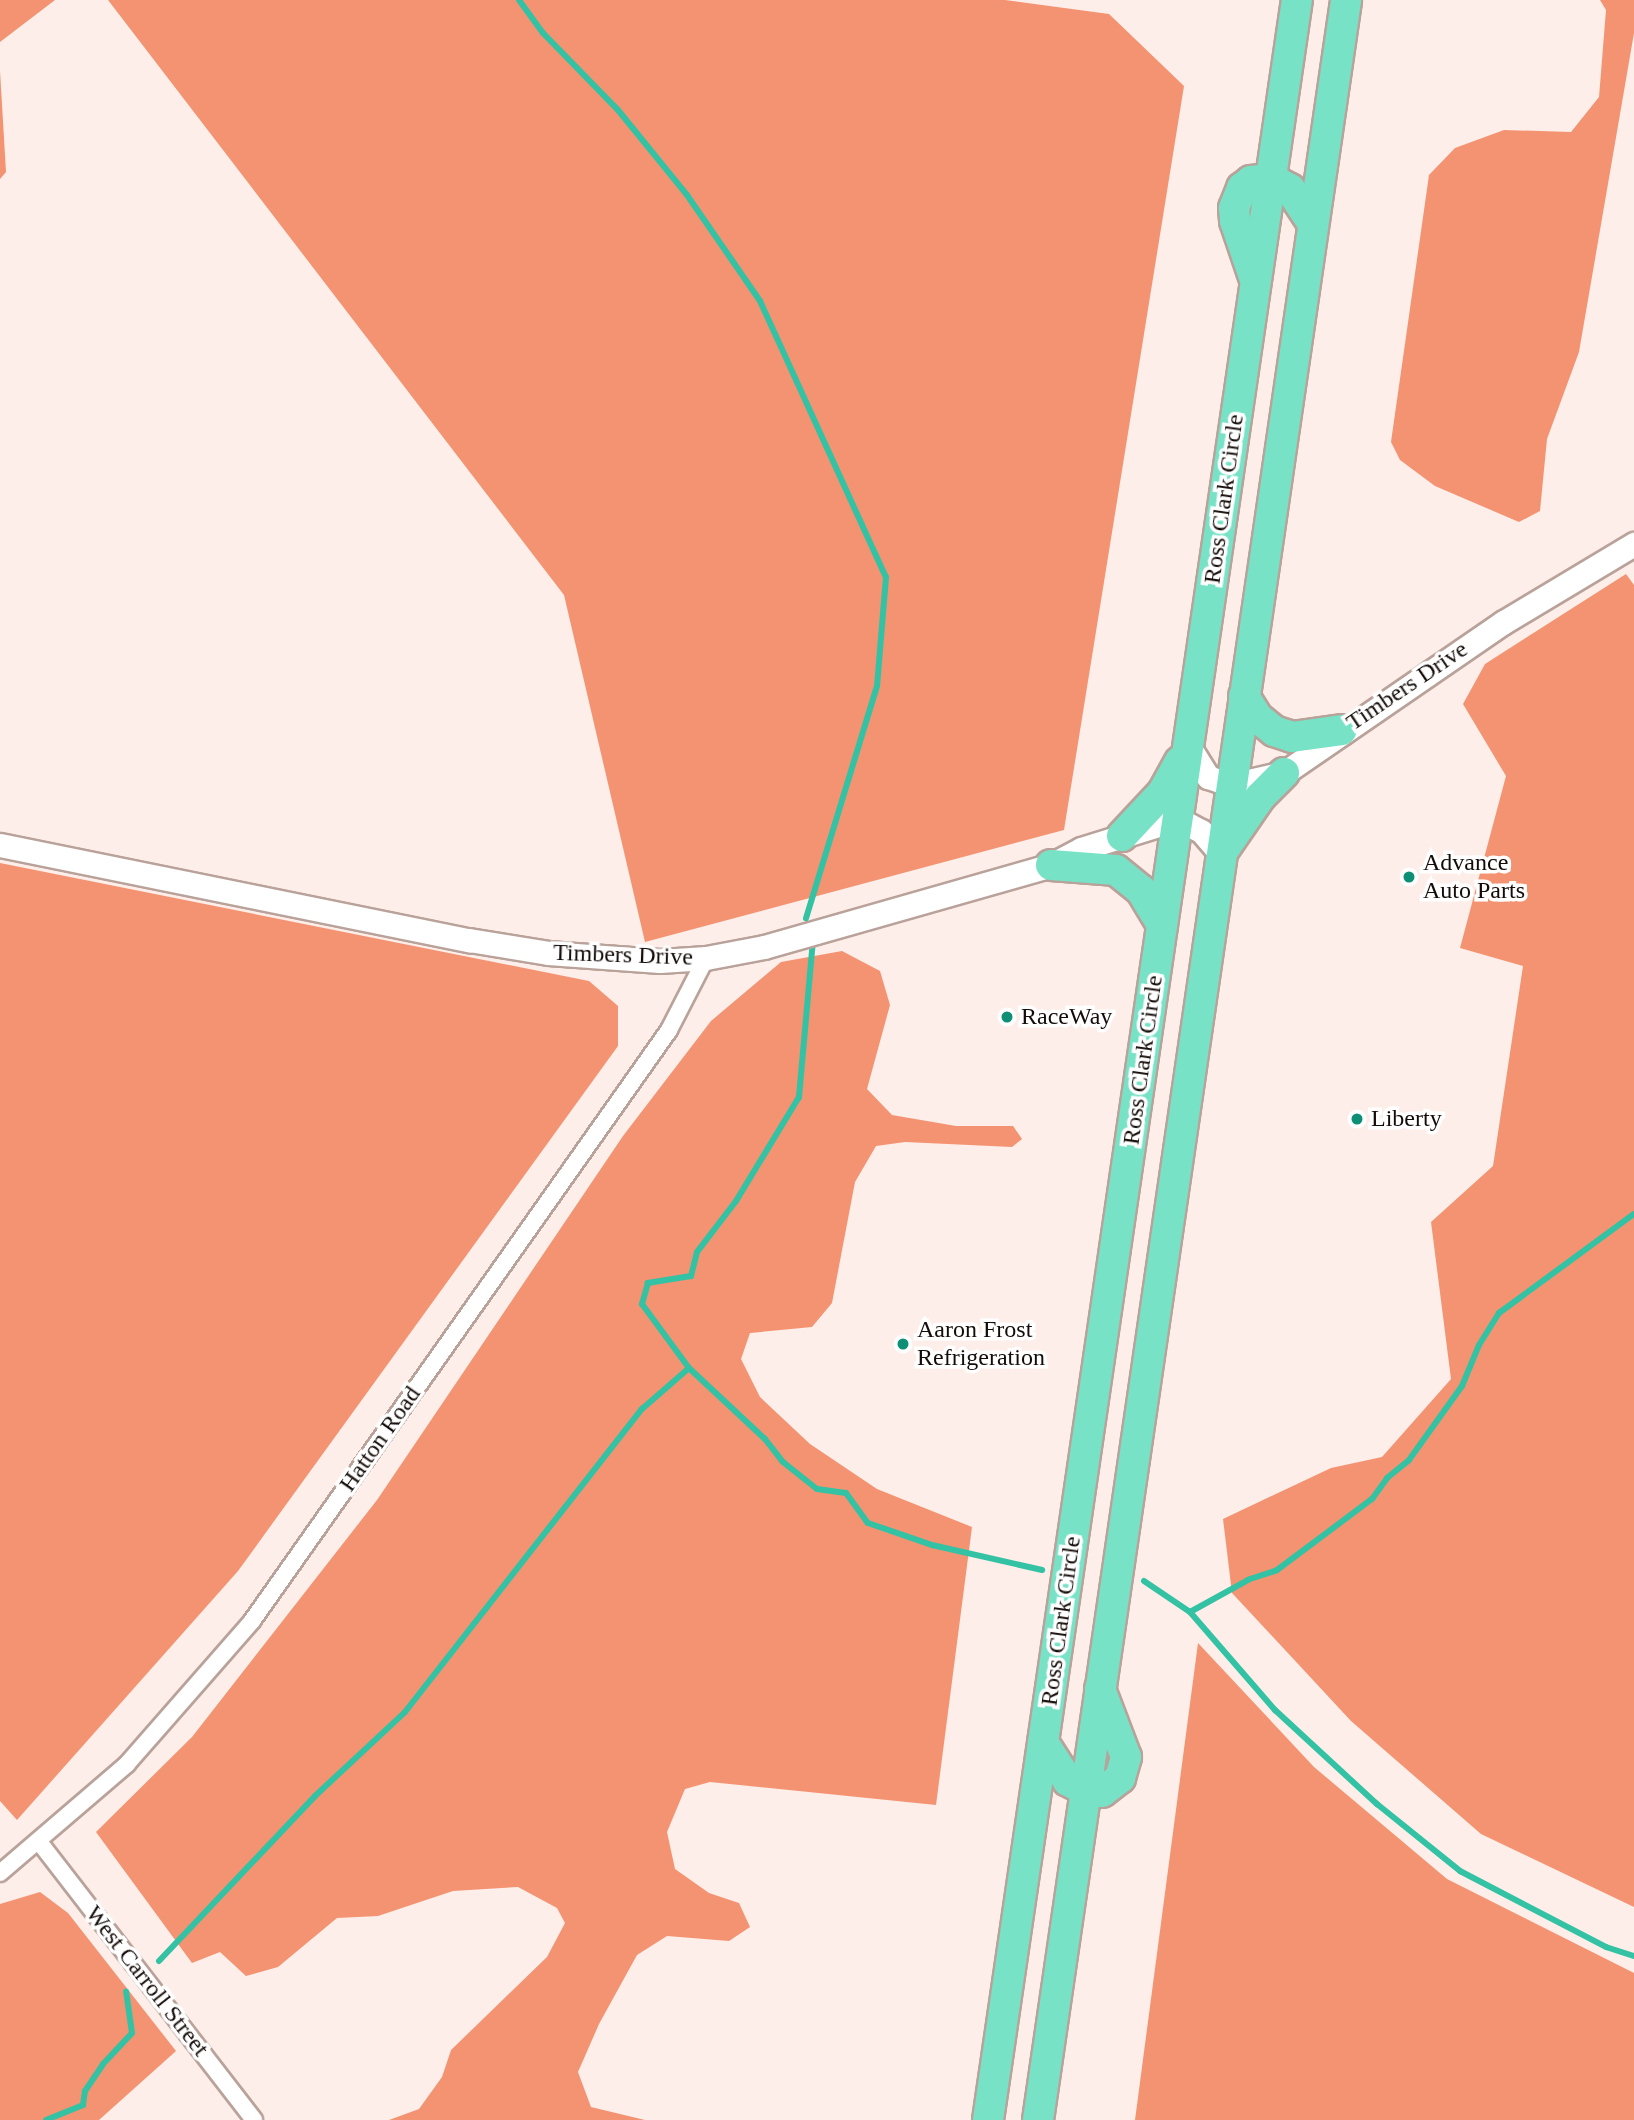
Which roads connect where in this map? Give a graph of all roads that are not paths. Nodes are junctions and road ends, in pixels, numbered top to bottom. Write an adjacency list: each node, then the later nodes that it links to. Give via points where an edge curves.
1 (1297, 0): 3 (highway, Ross Clark Circle)
2 (1346, 0): 4 (highway, Ross Clark Circle)
3 (1289, 53): 4 (highway); 5 (highway, Ross Clark Circle)
4 (1337, 58): 6 (highway, Ross Clark Circle)
5 (1270, 179): 6 (highway, via 1290,189); 10 (highway, Ross Clark Circle)
6 (1313, 224): 8 (highway, Ross Clark Circle)
7 (1634, 544): 9 (street, Timbers Drive, via 1504,622)
8 (1244, 696): 9 (highway, via 1258,718 1274,731 1292,737); 12 (highway, Ross Clark Circle)
9 (1342, 730): 11 (street, Timbers Drive)
10 (1188, 745): 12 (street, via 1208,777); 13 (highway, Ross Clark Circle); 14 (highway, via 1163,792)
11 (1284, 773): 12 (street, Timbers Drive); 16 (highway, via 1260,797)
12 (1231, 785): 16 (highway, Ross Clark Circle)
13 (1178, 819): 14 (street, Timbers Drive); 16 (street, via 1201,831); 18 (highway, Ross Clark Circle)
14 (1122, 836): 17 (street, Timbers Drive)
15 (0, 845): 19 (street, Timbers Drive, via 509,946 618,959)
16 (1221, 855): 21 (highway, Ross Clark Circle)
17 (1051, 865): 18 (highway, via 1116,870 1141,890); 19 (street, Timbers Drive, via 776,943)
18 (1162, 925): 20 (highway, Ross Clark Circle)
19 (706, 958): 22 (street, Hatton Road, via 669,1030 252,1621 169,1721)
20 (1043, 1742): 21 (highway, via 1068,1781); 25 (highway, Ross Clark Circle)
21 (1086, 1790): 26 (highway, Ross Clark Circle)
22 (40, 1843): 23 (street, Hatton Road); 24 (street, West Carroll Street)
23 (0, 1873)
24 (254, 2120)
25 (988, 2120)
26 (1038, 2120)

